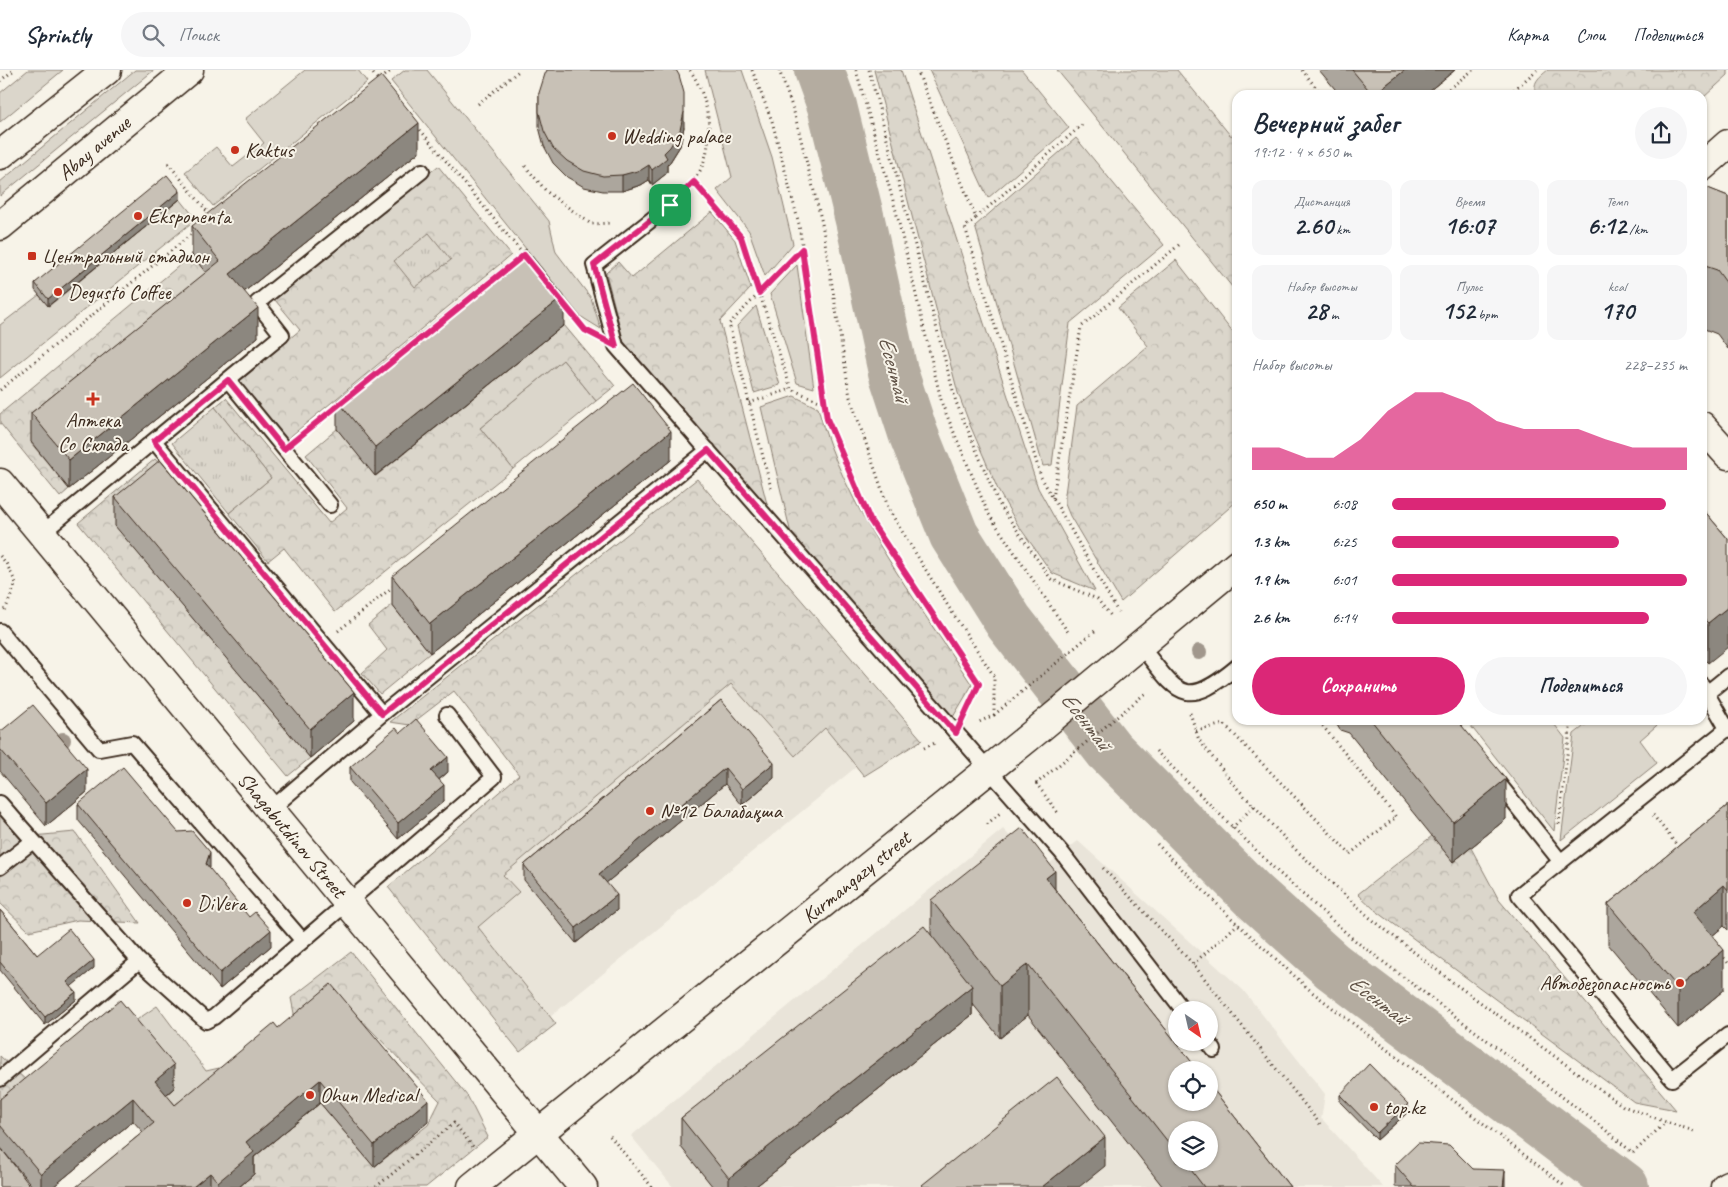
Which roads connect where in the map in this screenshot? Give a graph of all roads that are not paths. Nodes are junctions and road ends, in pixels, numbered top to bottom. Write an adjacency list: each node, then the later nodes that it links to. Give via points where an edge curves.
1 (107, 70): 4 (street)
2 (189, 70): 8 (street, Abay avenue)
3 (1728, 144): 5 (street)
4 (0, 155)
5 (1707, 163)
6 (422, 171): 9 (lane, via 257,303 282,335)
7 (670, 205): 12 (lane, via 594,265 616,346)
8 (0, 226)
9 (228, 380): 11 (lane); 15 (lane)
10 (1707, 432): 13 (street)
11 (154, 441): 16 (lane); 24 (lane)
12 (708, 450): 24 (lane); 28 (lane)
13 (1728, 455)
14 (0, 483): 16 (street, Shagabutdinov Street)
15 (330, 506)
16 (42, 533): 30 (street, Shagabutdinov Street)
17 (1232, 569): 19 (street, Kurmangazy street)
18 (0, 630): 35 (lane, via 99,749 132,743)
19 (1140, 646): 20 (lane, via 1180,692 1198,693 1217,684); 28 (street, Kurmangazy street)
20 (1232, 671)
21 (1728, 676): 22 (lane)
22 (1707, 688)
23 (1707, 692): 26 (lane)
24 (382, 714): 30 (lane)
25 (447, 714): 34 (lane, via 494,777)
26 (1728, 729): 32 (lane, via 1640,799)
27 (1487, 769): 32 (lane)
28 (988, 770): 37 (lane, via 1062,853); 40 (street, Kurmangazy street)
29 (0, 803): 31 (lane)
30 (271, 809): 34 (street, Shagabutdinov Street)
31 (33, 841): 33 (lane); 36 (lane)
32 (1558, 858): 38 (lane, via 1520,895 1672,1079)
33 (0, 868)
34 (348, 902): 35 (lane); 40 (street, Shagabutdinov Street)
35 (303, 941): 36 (lane, via 214,1018 206,1021)
36 (139, 961): 39 (lane)
37 (1176, 1001)
38 (1728, 1035)
39 (0, 1079)
40 (539, 1134): 42 (street, Kurmangazy street); 43 (street, Shagabutdinov Street)
41 (1728, 1184): 44 (street)
42 (472, 1187)
43 (584, 1187)
44 (1725, 1187)

